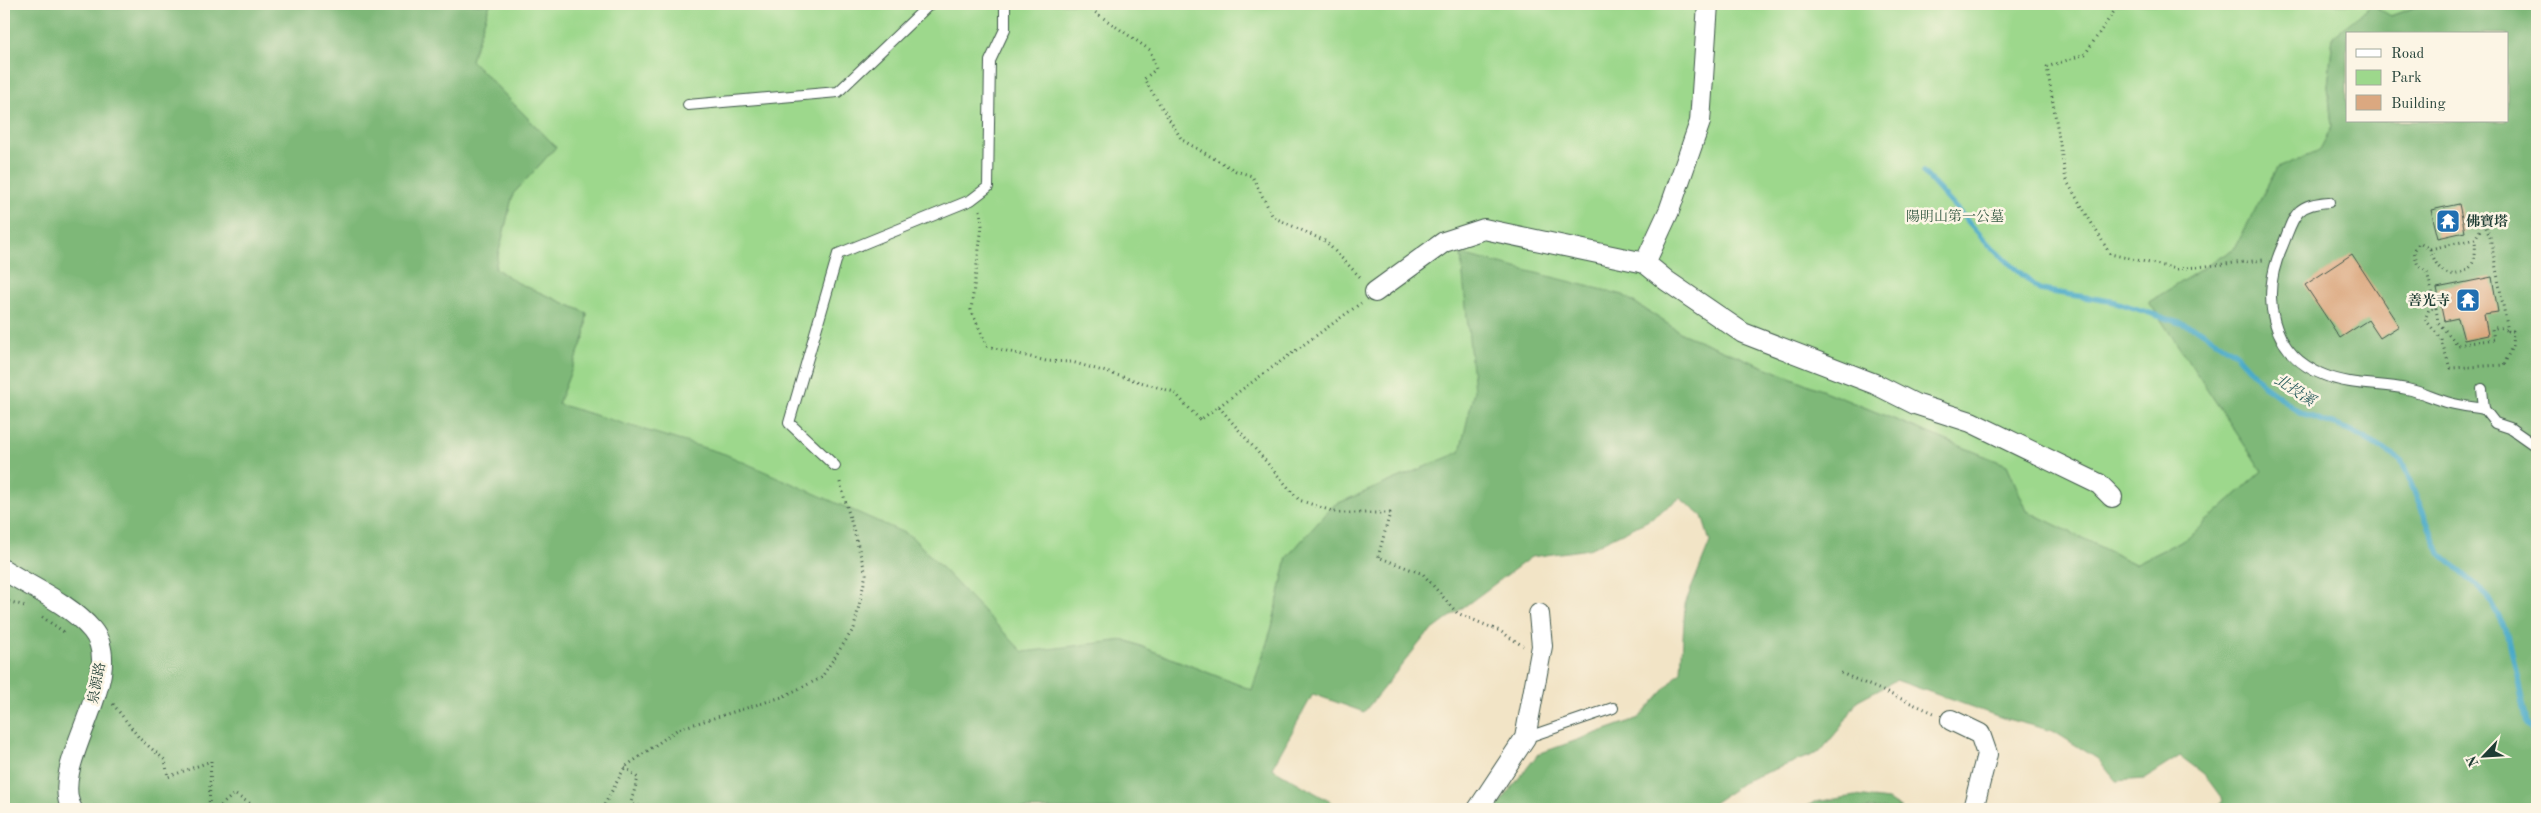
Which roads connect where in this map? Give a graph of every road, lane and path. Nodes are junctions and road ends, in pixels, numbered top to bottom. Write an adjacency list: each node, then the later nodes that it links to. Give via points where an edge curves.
1 (930, 4): 6 (lane, via 838,92)
2 (1005, 4): 7 (lane, via 1005,29 990,61 988,187)
3 (1083, 4): 13 (path, via 1150,50 1156,69 1144,79 1182,140 1236,171 1252,176 1273,217 1325,241)
4 (1708, 4): 12 (street, via 1700,122 1669,211)
5 (2119, 4): 11 (path, via 2085,54 2047,67 2066,180 2110,254 2177,269)
6 (688, 105)
7 (978, 194): 17 (path, via 982,226 971,310 988,346 1046,361 1072,362 1174,392 1200,420); 20 (lane, via 971,200 838,254 789,423)
8 (2329, 202): 11 (lane, via 2310,203 2294,218)
9 (2475, 239): 10 (path); 10 (path, via 2474,261 2470,268 2452,275 2442,270); 15 (path, via 2484,223 2490,237)
10 (2430, 249): 14 (path, via 2419,242 2414,251 2418,266 2427,272)
11 (2276, 259): 18 (lane, via 2271,286 2272,318 2283,345 2305,366 2325,376 2362,385 2406,388 2449,403)
12 (1645, 262): 13 (street, via 1484,229 1444,242); 21 (street, via 1743,333 1875,384 1915,404 1971,422 2099,484)
13 (1375, 292): 17 (path)
14 (2436, 308): 15 (path, via 2438,322 2458,345 2494,338 2492,328); 15 (path, via 2429,309 2424,319 2441,339 2450,368 2504,365 2512,346 2513,331)
15 (2508, 331)
16 (2482, 388): 18 (lane)
17 (1218, 406): 28 (path, via 1299,500 1338,513 1390,513 1378,558 1423,574 1457,613 1500,630)
18 (2484, 409): 19 (lane, via 2495,423 2510,428)
19 (2537, 447)
20 (835, 466): 34 (path, via 866,574 854,628 821,678 782,697 678,729)
21 (2112, 497)
22 (4, 570): 30 (street, 泉源路, via 73,614 93,632 99,644 102,664)
23 (4, 600): 24 (path)
24 (34, 609)
25 (1538, 614): 28 (street, via 1542,646)
26 (41, 616): 27 (path)
27 (70, 636)
28 (1540, 658): 33 (street)
29 (1841, 673): 32 (path)
30 (98, 684): 35 (street, 泉源路, via 67,779); 36 (path, via 140,739 165,760 168,777 211,761)
31 (1613, 708): 33 (lane)
32 (1951, 720): 42 (street, via 1980,734 1987,754)
33 (1526, 738): 41 (street)
34 (626, 766): 39 (path); 40 (path, via 638,778 631,802)
35 (72, 809)
36 (209, 809)
37 (217, 809): 38 (path, via 234,794 256,807)
38 (315, 809)
39 (602, 809)
40 (645, 809)
41 (1478, 809)
42 (1973, 809)

